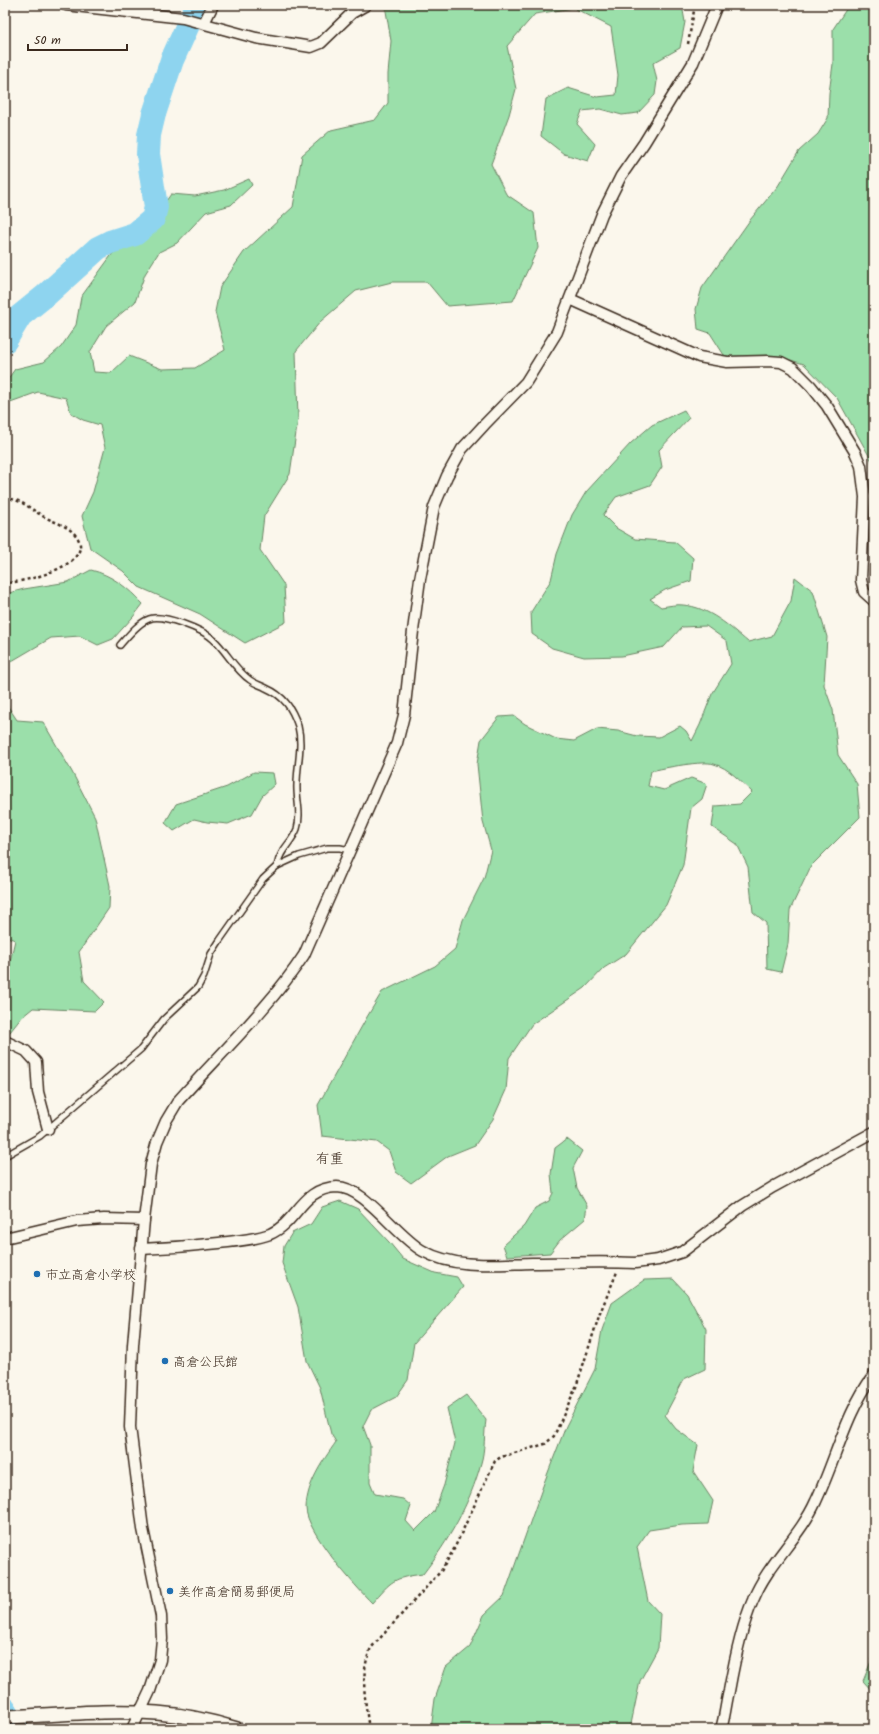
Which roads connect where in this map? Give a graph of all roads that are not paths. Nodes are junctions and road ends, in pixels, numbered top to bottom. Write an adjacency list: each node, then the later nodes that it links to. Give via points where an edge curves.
1 (66, 5): 5 (street)
2 (213, 5): 5 (street)
3 (366, 5): 5 (street, via 352,13 320,43 311,47 256,38)
4 (717, 5): 6 (street, via 693,63 622,176 602,214)
5 (201, 22)
6 (570, 299): 7 (street, via 699,357 727,362 781,362 793,368 827,406 861,466 865,497 861,580 864,592); 9 (street, via 557,332 526,382 462,449 434,507 420,579 404,715 397,743)
7 (874, 601)
8 (120, 645): 10 (lane, via 150,618 164,618 194,629 213,638 251,681 279,694 290,708 298,727 301,752 297,784 300,818 296,830 279,856)
9 (350, 850): 10 (lane, via 327,848 299,856); 15 (street, via 304,955 294,970 178,1101 166,1121 151,1164)
10 (278, 866): 12 (lane, via 263,879 220,940 211,954 198,987 164,1019 141,1050)
11 (5, 1041): 12 (street, via 26,1051 36,1062 38,1092)
12 (48, 1129): 14 (lane)
13 (874, 1132): 17 (street, via 742,1206 682,1252 658,1260 635,1263 489,1264 460,1264 441,1260 404,1238 357,1195 338,1187 314,1193 303,1202 284,1226 270,1234 250,1239)
14 (5, 1156)
15 (144, 1220): 16 (street, via 77,1221); 17 (street)
16 (5, 1238)
17 (141, 1249): 19 (street, via 133,1345 130,1427 143,1530 161,1616 162,1639 158,1666 150,1691)
18 (874, 1375): 23 (street, via 849,1417 809,1515 765,1576 752,1601 738,1648)
19 (139, 1712): 20 (street); 21 (street); 22 (street, via 178,1715)
20 (5, 1717)
21 (132, 1729)
22 (237, 1729)
23 (721, 1729)

